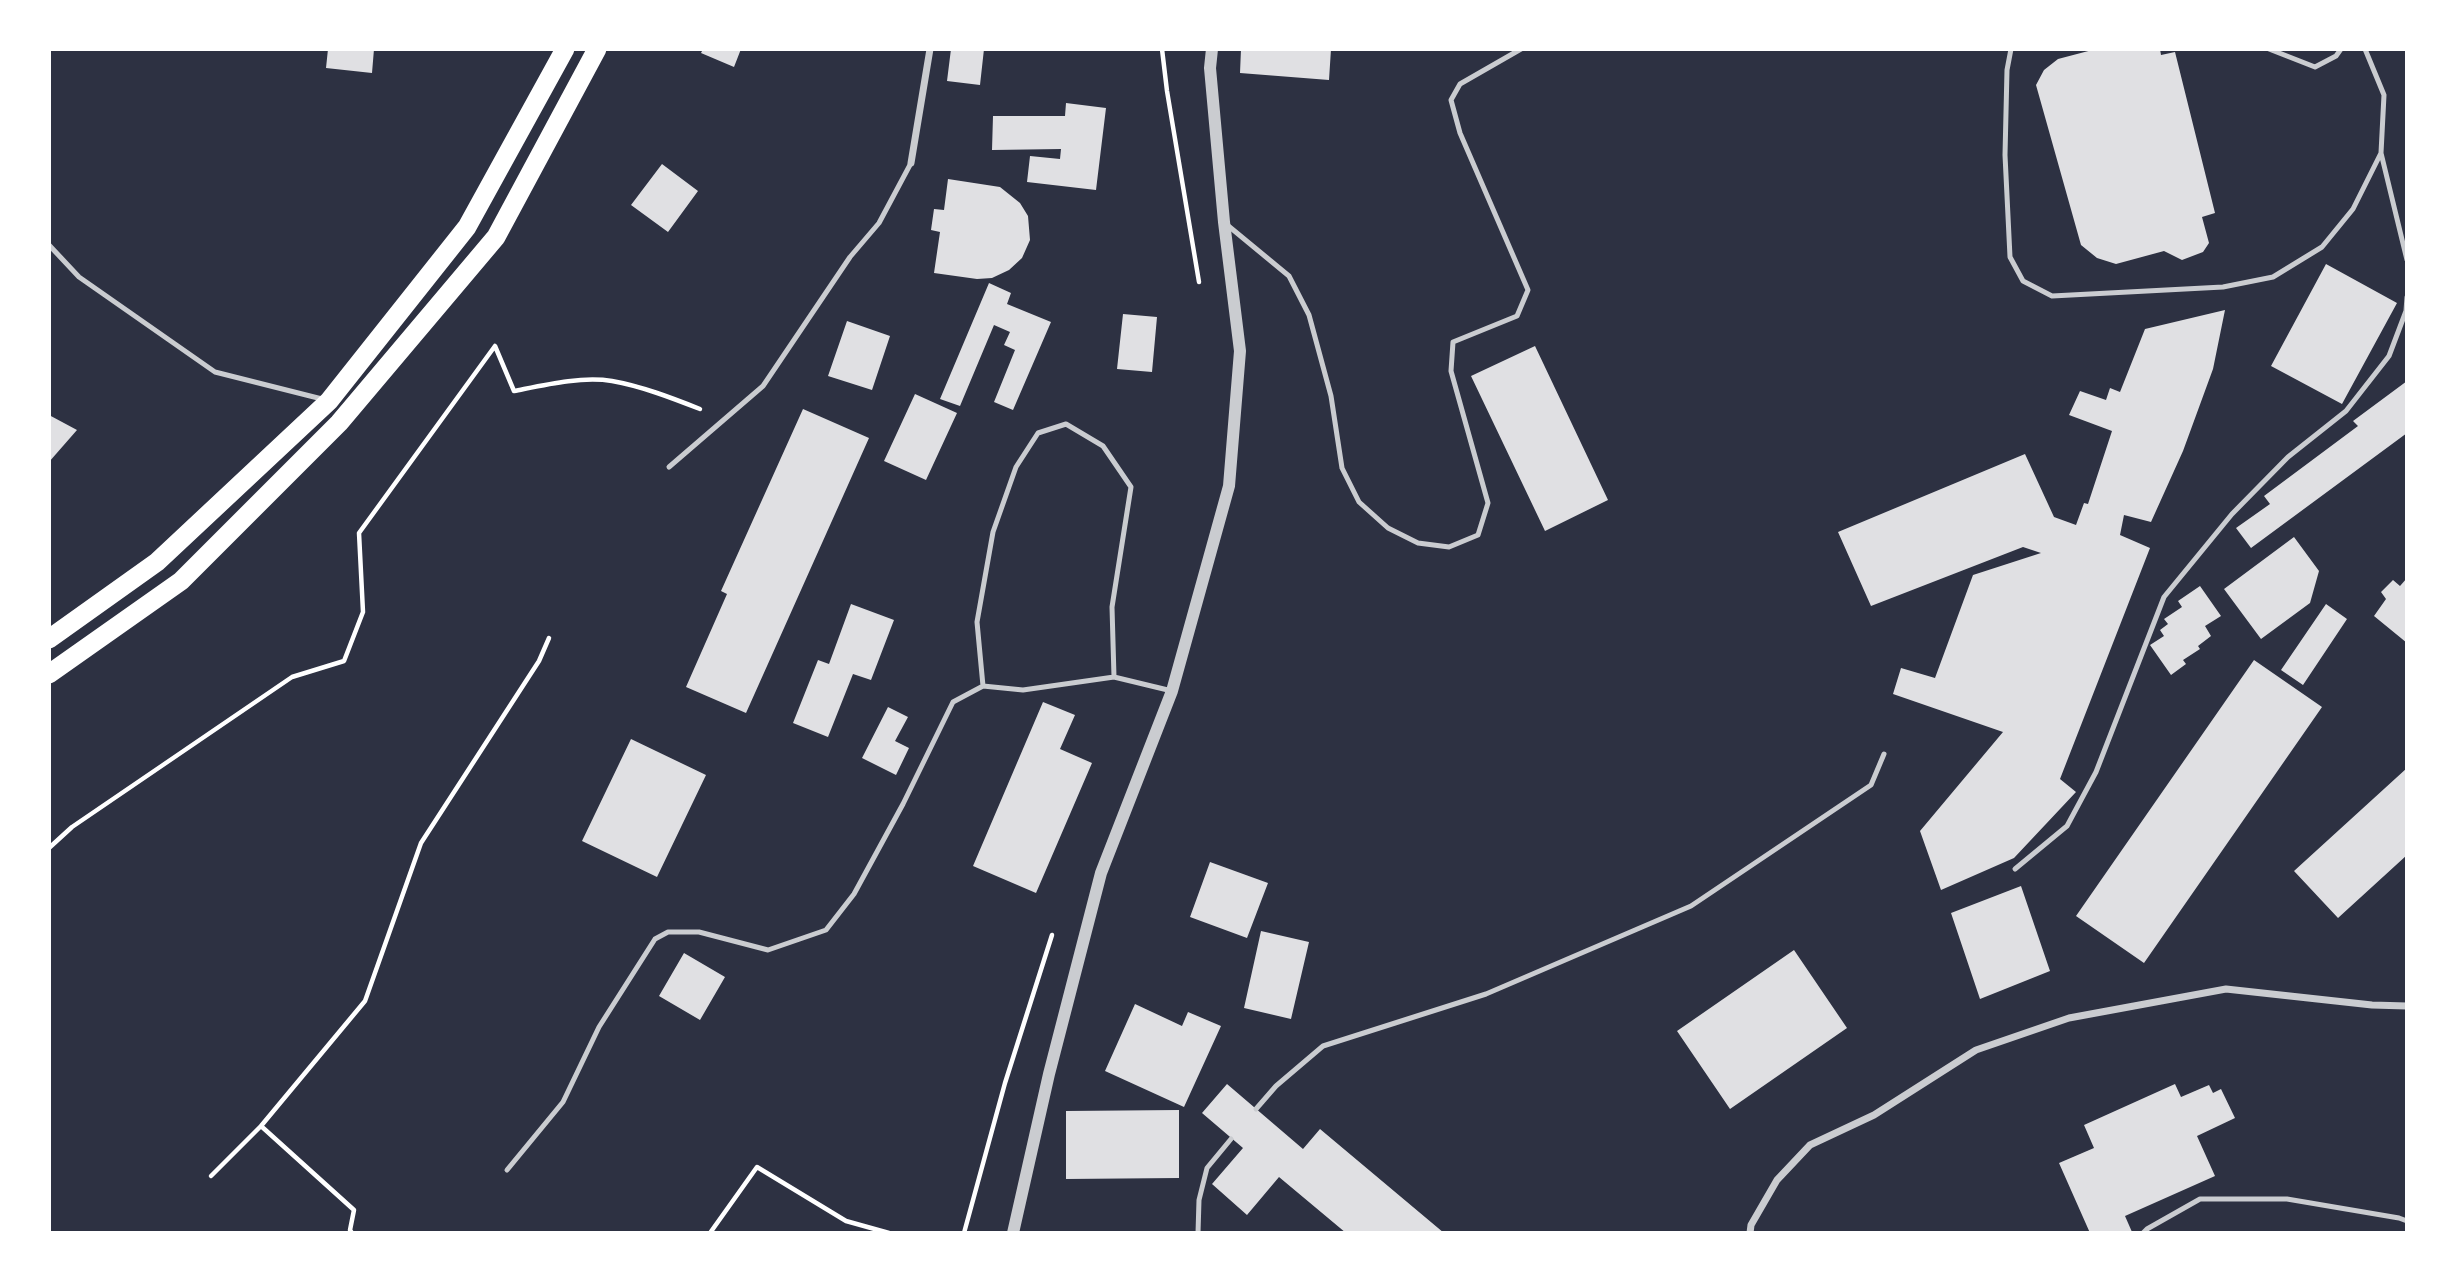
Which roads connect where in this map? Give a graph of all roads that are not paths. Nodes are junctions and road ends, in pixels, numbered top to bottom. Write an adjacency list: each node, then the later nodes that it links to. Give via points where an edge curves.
1 (565, 49): 16 (highway, via 467,227)
2 (597, 49): 19 (highway, via 496,237 339,423 181,581)
3 (930, 49): 11 (street)
4 (1212, 49): 12 (street)
5 (1521, 49): 12 (lane, via 1461,83 1451,100 1460,134 1528,290 1517,316 1453,342 1451,371 1488,503 1478,535 1449,547 1418,543 1388,528 1359,502 1342,468 1331,396 1309,315 1289,276)
6 (2011, 49): 10 (lane, via 2005,155 2010,257 2023,281 2052,296 2223,287 2273,278 2322,247 2353,209)
7 (2269, 49): 8 (lane, via 2315,67)
8 (2341, 49)
9 (2365, 49): 10 (lane, via 2384,95)
10 (2381, 153): 14 (lane)
11 (911, 163): 17 (lane, via 879,223 850,257 763,386)
12 (1224, 222): 22 (street, via 1240,351 1229,486)
13 (49, 245): 16 (lane, via 79,277 215,372)
14 (2407, 260)
15 (2407, 297): 24 (lane, via 2389,356 2346,411 2288,457 2164,597 2096,772 2067,826)
16 (329, 401): 18 (highway, via 157,562)
17 (669, 467)
18 (49, 639)
19 (49, 674)
20 (1114, 677): 21 (lane, via 1023,690); 21 (lane, via 1112,607 1131,487 1103,446 1066,424 1038,433 1016,467 993,532 977,622); 22 (lane)
21 (983, 686): 28 (lane, via 953,702 860,883 826,930 768,950 699,932 668,932 655,939 599,1027 563,1102)
22 (1172, 691): 30 (street, via 1101,873)
23 (1884, 754): 26 (lane, via 1871,785 1691,906 1486,994 1323,1046)
24 (2015, 869)
25 (2407, 1006): 32 (street, via 2225,989 2069,1018 1976,1050 1874,1115 1810,1144 1777,1180)
26 (1256, 1109)
27 (1231, 1139): 31 (lane, via 1207,1168 1199,1200)
28 (507, 1170)
29 (2407, 1221): 33 (lane, via 2287,1199 2200,1199)
30 (1013, 1233)
31 (1198, 1233)
32 (1750, 1233)
33 (2143, 1233)

